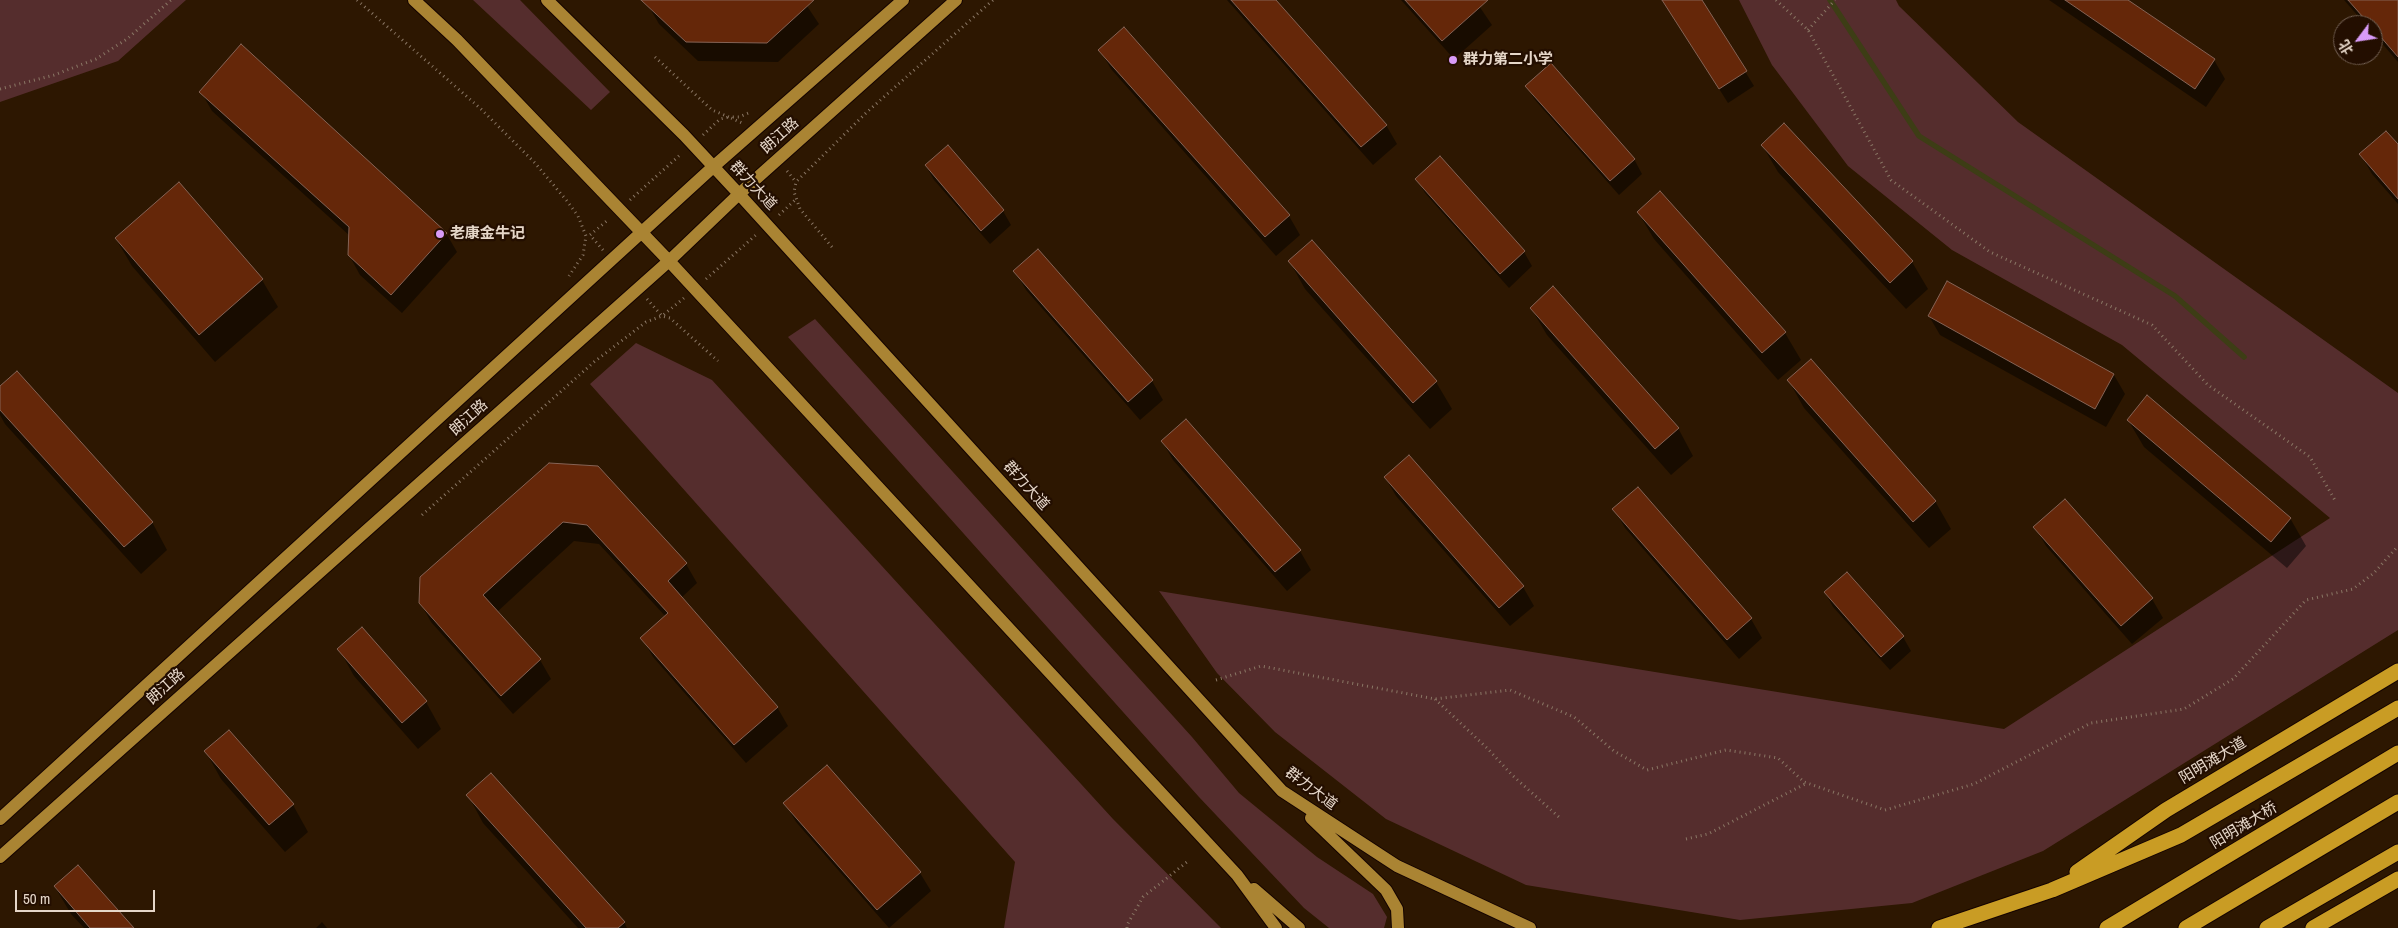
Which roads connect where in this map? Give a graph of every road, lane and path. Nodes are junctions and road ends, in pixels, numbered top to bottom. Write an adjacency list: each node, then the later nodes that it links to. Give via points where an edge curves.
1 (171, 0): 12 (path, via 127,39 96,60)
2 (357, 0): 19 (path, via 480,109 535,163 578,216 588,236 583,255)
3 (414, 0): 16 (main road, via 464,47)
4 (547, 0): 14 (main road, 群力大道)
5 (903, 0): 14 (main road, 朗江路)
6 (956, 0): 15 (main road, 朗江路)
7 (993, 0): 17 (path, via 867,112 796,182 794,192 800,209)
8 (1776, 0): 10 (path)
9 (1835, 0): 10 (path)
10 (1808, 30): 21 (path, via 1891,180 1990,252 2152,325 2208,385 2310,457)
11 (655, 57): 13 (path, via 712,110 730,117)
12 (0, 90)
13 (752, 111)
14 (713, 167): 15 (main road, 群力大道); 16 (main road, 朗江路)
15 (740, 194): 18 (main road, 朗江路); 30 (main road, 群力大道)
16 (642, 232): 18 (main road); 33 (main road, 朗江路)
17 (832, 247)
18 (669, 261): 36 (main road, 朗江路); 38 (main road)
19 (565, 282)
20 (718, 361): 22 (path, via 670,318 662,316 646,322 594,362)
21 (2336, 502)
22 (422, 515)
23 (2398, 546): 29 (path, via 2374,573 2353,589 2306,600 2233,679 2184,709 2091,723 1974,784 1885,810)
24 (2398, 671): 40 (highway, 阳明滩大道, via 2166,810)
25 (1216, 680): 26 (path, via 1261,666)
26 (1435, 699): 29 (path, via 1510,690 1574,717 1614,751 1648,770 1726,750 1778,758); 32 (path)
27 (2398, 708): 40 (highway, via 2181,834)
28 (2398, 753): 47 (highway, 阳明滩大桥)
29 (1807, 783): 34 (path, via 1708,834)
30 (1282, 791): 44 (main road, via 1386,890 1397,909); 45 (main road, 群力大道, via 1397,866)
31 (2398, 802): 48 (highway)
32 (1560, 818)
33 (0, 819)
34 (1686, 839)
35 (2398, 852): 49 (highway)
36 (0, 857)
37 (1187, 862): 41 (path, via 1143,897)
38 (1237, 875): 42 (main road); 43 (main road)
39 (2398, 878): 50 (highway)
40 (2052, 890): 46 (highway)
41 (1127, 928)
42 (1276, 928)
43 (1299, 928)
44 (1398, 928)
45 (1530, 928)
46 (1939, 928)
47 (2107, 928)
48 (2186, 928)
49 (2267, 928)
50 (2313, 928)

